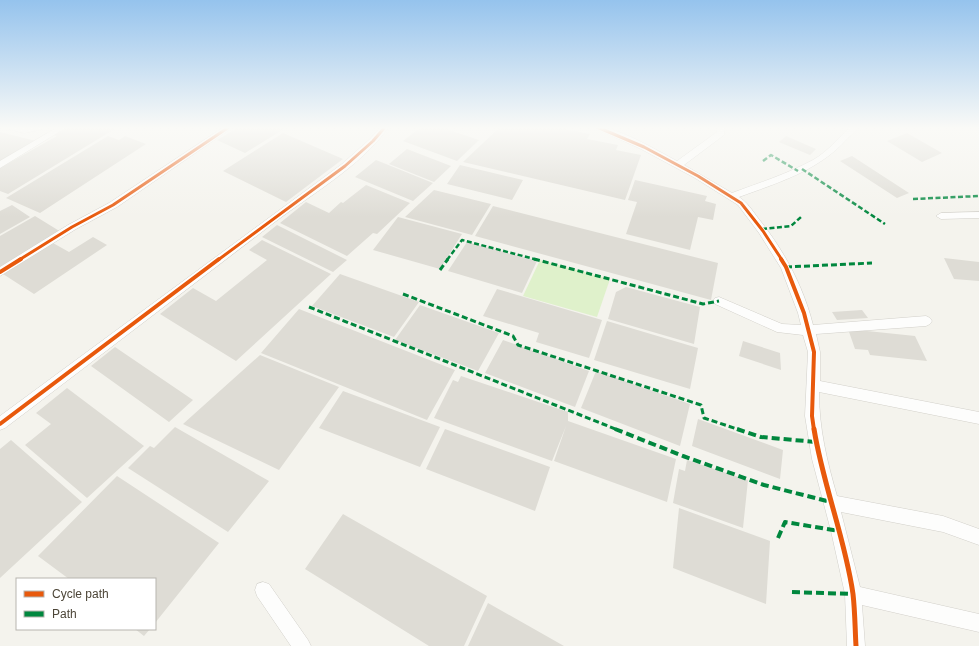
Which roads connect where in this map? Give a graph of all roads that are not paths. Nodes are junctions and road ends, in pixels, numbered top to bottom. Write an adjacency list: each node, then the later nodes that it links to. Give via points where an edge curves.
1 (13, 157): 7 (street)
2 (184, 157): 12 (street, via 113,205)
3 (354, 157): 18 (street)
4 (663, 157): 8 (street)
5 (689, 157): 8 (street)
6 (822, 157): 9 (street, via 791,174)
7 (0, 165)
8 (678, 165): 9 (street)
9 (730, 197): 15 (street, via 741,203 764,231 786,267)
10 (979, 215): 11 (street)
11 (941, 216)
12 (0, 272)
13 (719, 301): 15 (street, via 781,329)
14 (926, 321): 15 (street)
15 (808, 330): 16 (street, via 814,352)
16 (813, 385): 17 (street); 19 (street, via 812,416 819,459)
17 (979, 418)
18 (0, 424)
19 (831, 502): 20 (street, via 943,524); 22 (street)
20 (979, 537)
21 (263, 590): 24 (street)
22 (853, 594): 23 (street); 25 (street)
23 (979, 623)
24 (302, 646)
25 (856, 646)

